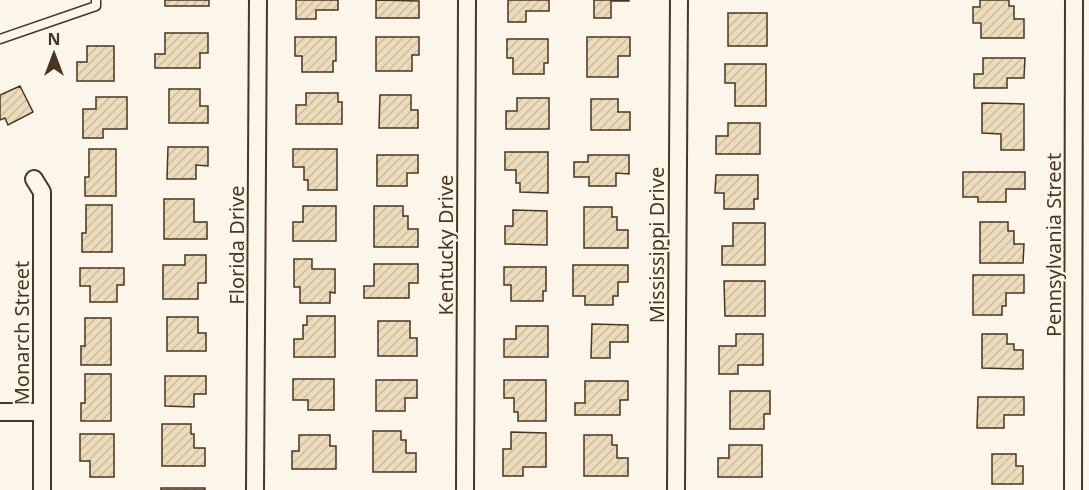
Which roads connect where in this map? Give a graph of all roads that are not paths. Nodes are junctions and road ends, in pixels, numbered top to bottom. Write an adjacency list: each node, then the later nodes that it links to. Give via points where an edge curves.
1 (96, 0): 6 (lane, via 96,6)
2 (258, 0): 12 (street, Florida Drive)
3 (467, 0): 13 (street, Kentucky Drive)
4 (679, 0): 14 (street, Mississippi Drive)
5 (1074, 0): 7 (street, Pennsylvania Street)
6 (0, 39)
7 (1082, 63): 15 (street, Pennsylvania Street)
8 (34, 179): 10 (street, Monarch Street, via 42,192)
9 (0, 412): 10 (street)
10 (42, 412): 11 (street, Monarch Street)
11 (42, 490)
12 (255, 490)
13 (465, 490)
14 (676, 490)
15 (1073, 490)

